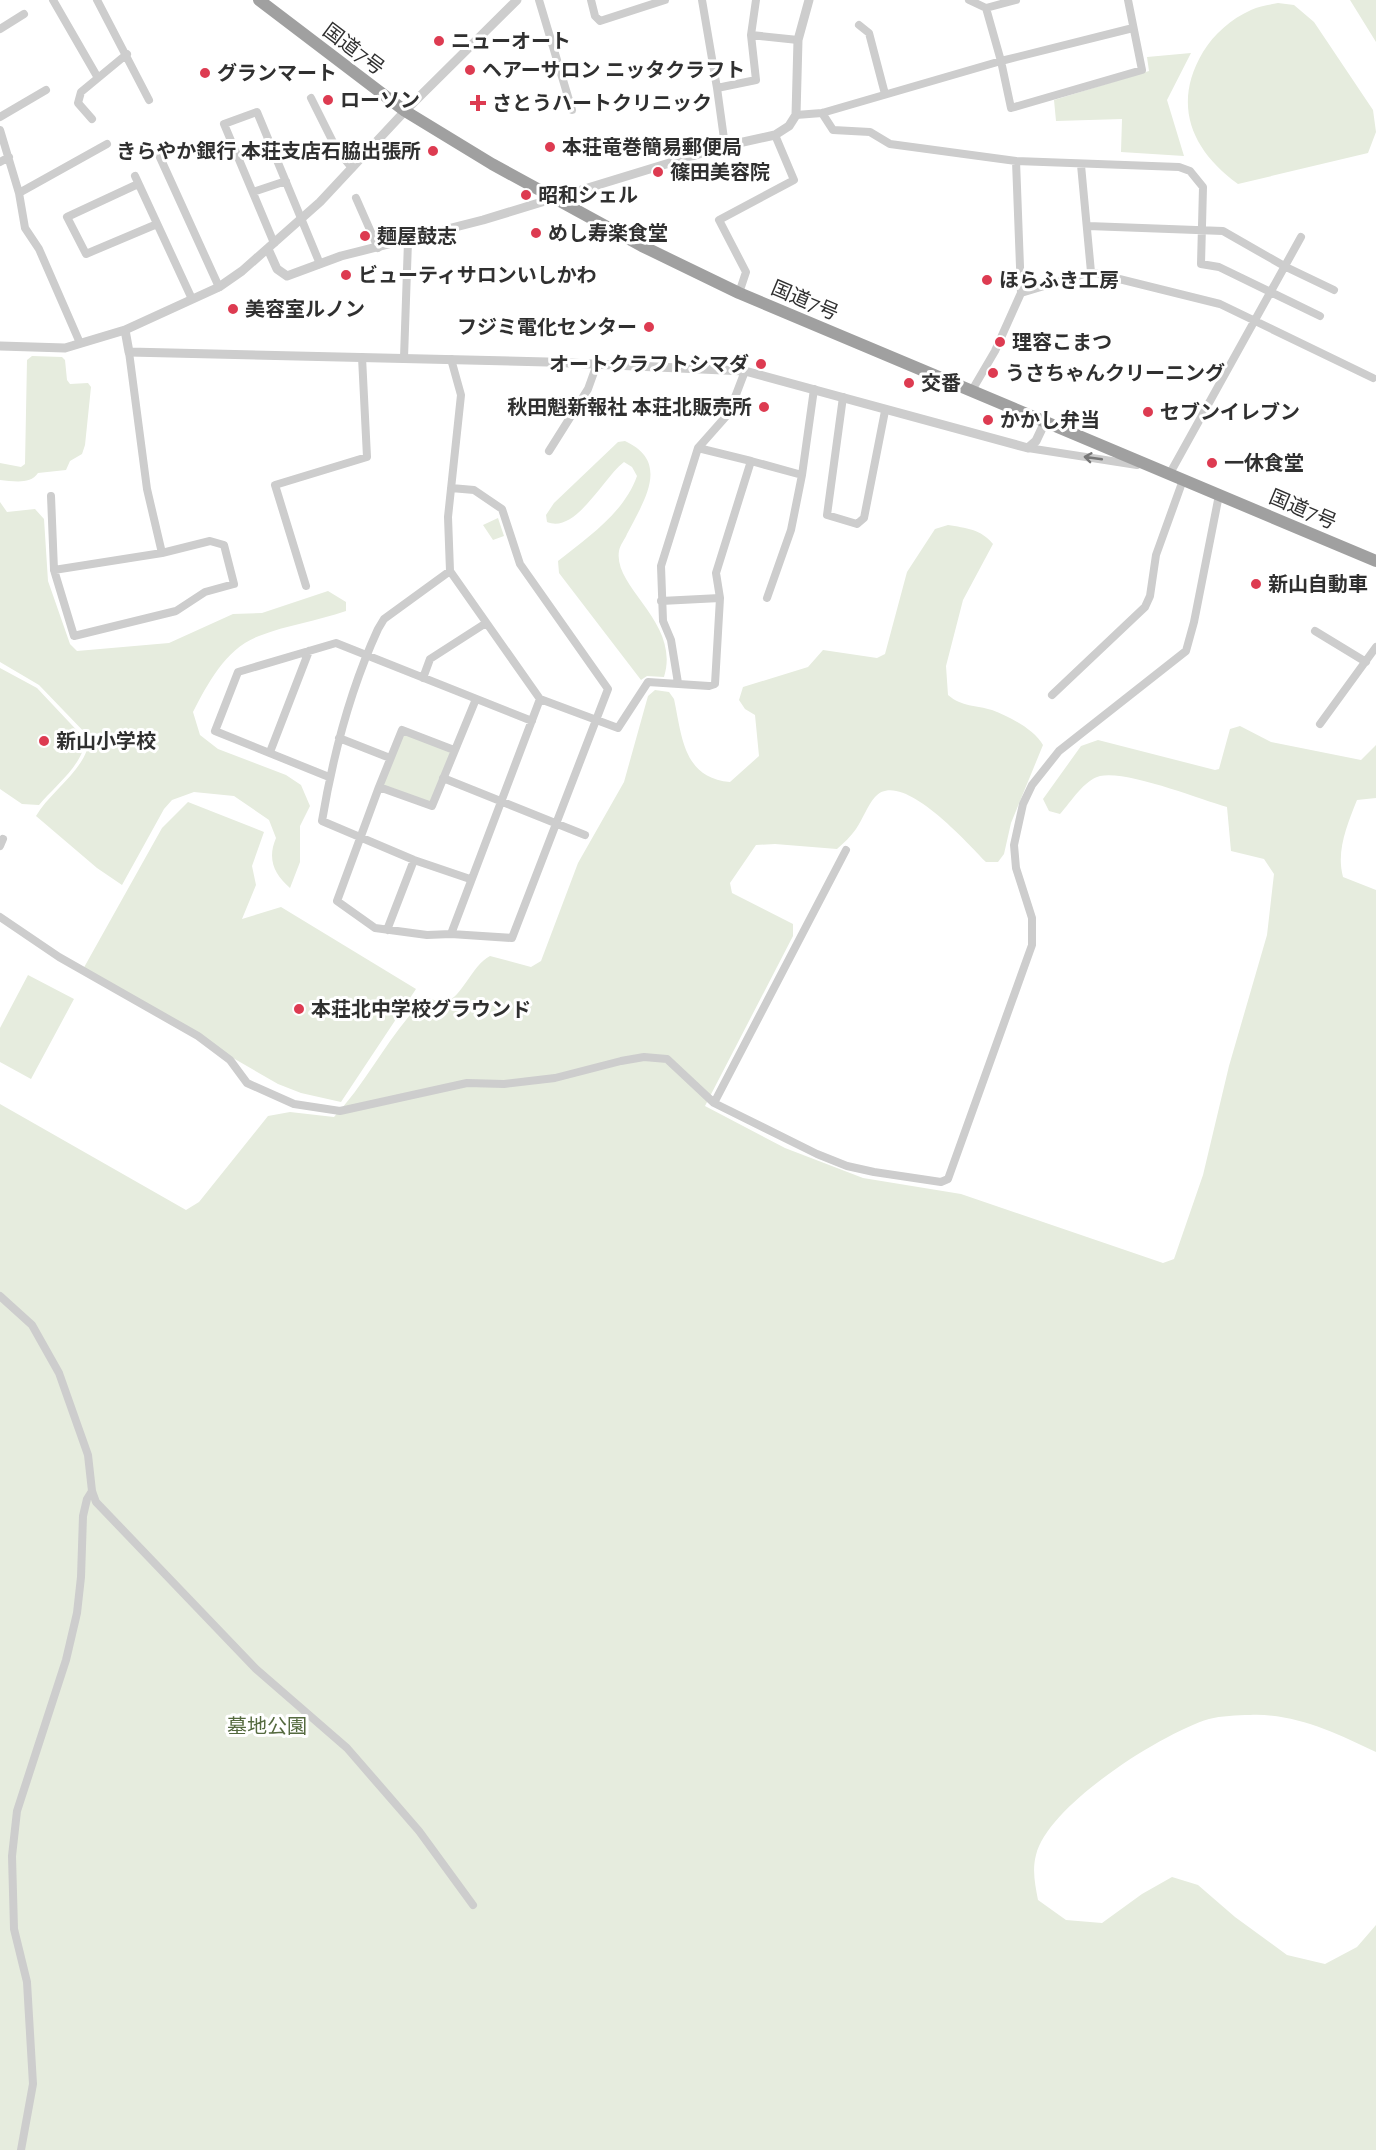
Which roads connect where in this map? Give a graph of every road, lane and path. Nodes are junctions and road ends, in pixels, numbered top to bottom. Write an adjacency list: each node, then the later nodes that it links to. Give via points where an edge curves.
1 (53, 0): 23 (street)
2 (97, 0): 21 (street)
3 (259, 0): 30 (highway, 国道7号)
4 (518, 0): 30 (street)
5 (539, 0): 29 (street)
6 (591, 0): 7 (street, via 600,21)
7 (666, 0)
8 (702, 0): 24 (street)
9 (756, 0): 19 (street)
10 (809, 0): 20 (street)
11 (969, 0): 14 (street)
12 (1017, 0): 14 (street)
13 (1128, 0): 17 (street)
14 (986, 8): 22 (street)
15 (24, 14): 18 (street)
16 (859, 25): 26 (street, via 869,33)
17 (1133, 28): 22 (street); 22 (street, via 1142,70 1011,108)
18 (0, 29)
19 (751, 35): 20 (street); 24 (street, via 756,80)
20 (798, 40): 32 (street)
21 (127, 54): 23 (street); 28 (street)
22 (1001, 61): 26 (street)
23 (98, 78): 34 (street, via 81,92 78,103)
24 (717, 88): 38 (street)
25 (46, 90): 33 (street)
26 (885, 94): 31 (street)
27 (311, 98): 44 (street, via 337,150)
28 (149, 100)
29 (572, 110)
30 (405, 111): 44 (street); 49 (highway, 国道7号)
31 (822, 113): 32 (street); 41 (street, via 833,130 870,132 890,144)
32 (796, 115): 36 (street, via 789,126)
33 (0, 117)
34 (92, 119)
35 (0, 130): 40 (street)
36 (775, 135): 38 (street); 63 (street, via 794,180 719,220 746,272)
37 (107, 144): 47 (street)
38 (725, 146): 49 (street)
39 (159, 153): 61 (street)
40 (9, 157): 42 (street); 47 (street)
41 (1016, 161): 43 (street); 64 (street)
42 (0, 162)
43 (1081, 165): 52 (street); 53 (street, via 1179,167 1190,171 1203,187)
44 (352, 168): 50 (street)
45 (286, 181): 46 (street); 46 (street, via 257,112 224,124); 50 (street)
46 (253, 192): 56 (street)
47 (19, 193): 70 (street, via 25,228 39,249)
48 (356, 198): 57 (street)
49 (553, 198): 55 (street); 63 (highway, 国道7号)
50 (302, 219): 56 (street); 58 (street)
51 (157, 224): 51 (street, via 136,180 67,217 86,254); 66 (street)
52 (1088, 226): 53 (street); 60 (street)
53 (1202, 229): 59 (street, via 1223,231); 65 (street, via 1201,264 1220,267)
54 (1301, 237): 59 (street)
55 (408, 241): 57 (street); 74 (street)
56 (271, 246): 58 (street, via 277,269 287,276); 61 (street)
57 (378, 248): 58 (street)
58 (320, 264)
59 (1286, 267): 62 (street); 65 (street)
60 (1091, 272): 64 (street); 68 (street, via 1220,304)
61 (219, 286): 66 (street)
62 (1334, 290)
63 (739, 293): 80 (highway, 国道7号)
64 (1021, 293): 80 (street)
65 (1272, 293): 67 (street); 68 (street)
66 (192, 299): 69 (street)
67 (1320, 316)
68 (1256, 320): 78 (street); 90 (street)
69 (125, 330): 70 (street); 72 (street)
70 (80, 344): 71 (street, via 65,348)
71 (0, 346)
72 (129, 352): 73 (street); 95 (street, via 147,489)
73 (362, 357): 74 (street); 99 (street, via 367,457 274,485)
74 (404, 358): 75 (street)
75 (451, 359): 76 (street); 92 (street, via 461,395)
76 (597, 364): 77 (street); 86 (street, via 588,389)
77 (746, 371): 79 (street); 84 (street, via 729,413)
78 (1372, 378)
79 (814, 388): 81 (street); 89 (street)
80 (971, 392): 83 (highway, 国道7号)
81 (843, 397): 82 (street); 82 (street, via 827,515 839,520 857,524 864,518)
82 (885, 411): 85 (street)
83 (1045, 422): 85 (street); 88 (highway, 国道7号)
84 (698, 448): 87 (street); 102 (street, via 661,566)
85 (1028, 448): 88 (street, one-way to 85)
86 (549, 451)
87 (751, 460): 89 (street); 100 (street, via 716,573)
88 (1151, 467): 90 (highway, 国道7号)
89 (802, 475): 101 (street, via 791,530)
90 (1169, 475): 91 (highway, 国道7号)
91 (1182, 480): 93 (highway, 国道7号); 111 (street, via 1156,555 1145,607)
92 (451, 488): 98 (street); 114 (street, via 474,490 502,509 520,564 608,689)
93 (1219, 495): 96 (highway, 国道7号); 134 (street, via 1186,651 1059,751 1045,766 1023,804 1014,844 1016,868 1032,918 1032,945 948,1179 910,1179 847,1166 762,1129)
94 (51, 496): 97 (street)
95 (162, 553): 97 (street); 97 (street, via 210,541 224,545 234,584 205,592 176,611 74,636)
96 (1376, 561)
97 (54, 570)
98 (450, 571): 103 (street); 107 (street, via 384,619)
99 (306, 586)
100 (720, 598): 102 (street); 110 (street, via 715,684)
101 (767, 598)
102 (661, 601): 110 (street)
103 (486, 622): 109 (street, via 430,659); 113 (street)
104 (1315, 631): 108 (street)
105 (1376, 647): 108 (street)
106 (309, 651): 107 (street, via 336,643); 119 (street); 119 (street, via 238,672 215,731)
107 (368, 655): 109 (street); 117 (street)
108 (1366, 662): 116 (street)
109 (423, 678): 112 (street)
110 (678, 683): 114 (street, via 648,682 618,728)
111 (1052, 695)
112 (476, 699): 115 (street); 118 (street)
113 (540, 699): 114 (street); 115 (street)
114 (595, 719): 125 (street)
115 (532, 721): 124 (street)
116 (1320, 724)
117 (339, 738): 120 (street); 121 (street)
118 (454, 750): 120 (street, via 402,730); 122 (street)
119 (270, 752): 121 (street)
120 (390, 758): 123 (street)
121 (329, 777): 127 (street, via 322,821)
122 (443, 778): 123 (street, via 432,806); 124 (street)
123 (379, 787): 127 (street)
124 (500, 800): 125 (street); 130 (street)
125 (554, 823): 126 (street); 133 (street, via 512,938)
126 (585, 835)
127 (360, 838): 129 (street); 132 (street, via 337,901 375,928)
128 (846, 850): 134 (street)
129 (414, 860): 130 (street); 132 (street)
130 (470, 879): 133 (street)
131 (0, 917): 134 (street, via 59,957 198,1036 230,1060 247,1083 294,1104 340,1111 467,1083 504,1084 555,1078 644,1057 667,1059)
132 (387, 930): 133 (street)
133 (452, 934)
134 (714, 1102)
135 (0, 1296): 136 (street, via 32,1325 59,1373 88,1455)
136 (92, 1491): 137 (street, via 96,1502 122,1531 256,1669 347,1748 419,1831); 138 (street, via 83,1516 77,1613 66,1660 17,1812 12,1856 14,1929 27,1982 33,2084)
137 (473, 1905)
138 (21, 2150)

